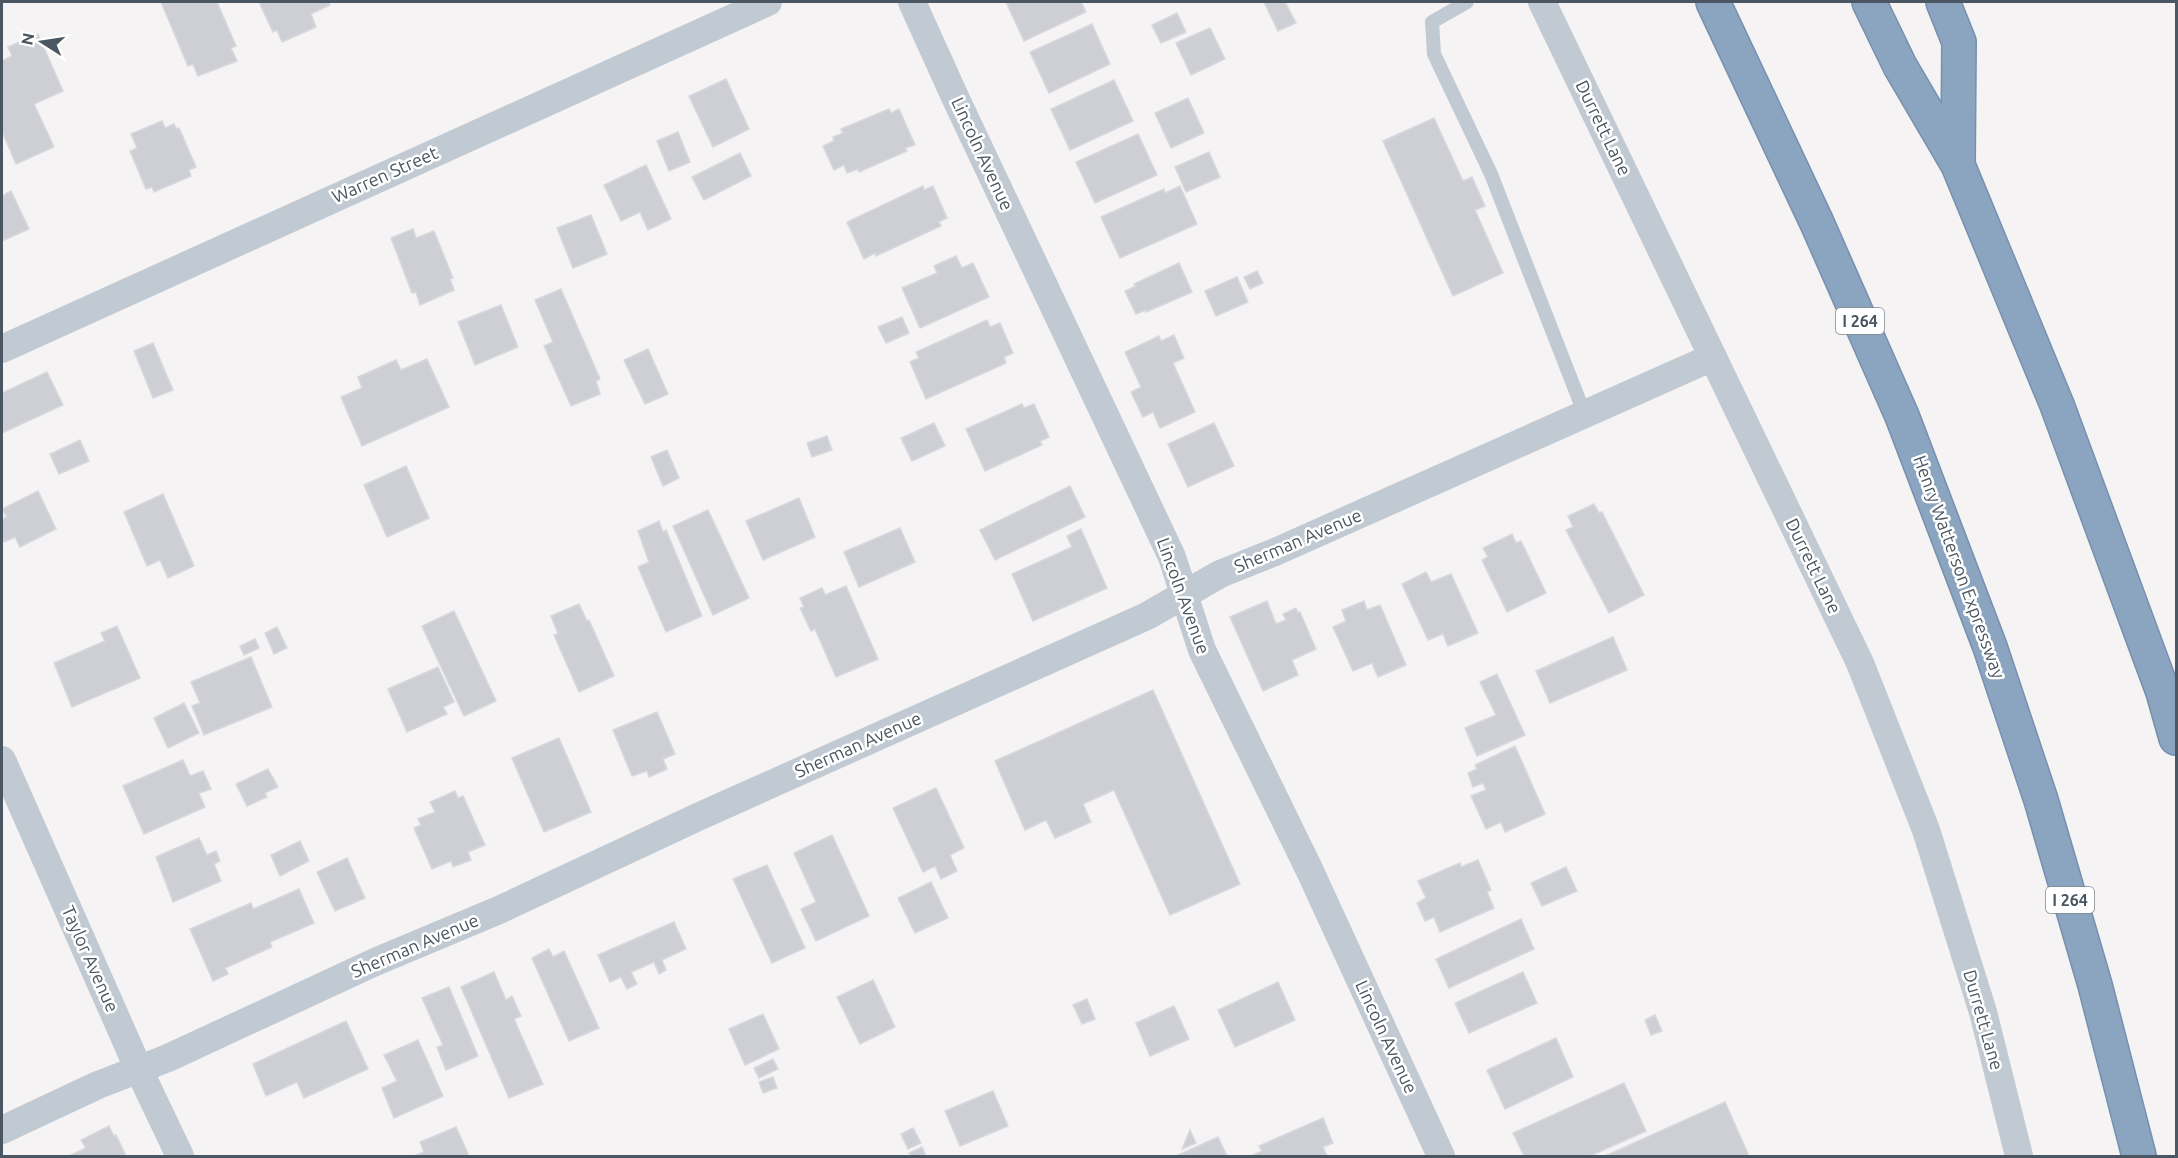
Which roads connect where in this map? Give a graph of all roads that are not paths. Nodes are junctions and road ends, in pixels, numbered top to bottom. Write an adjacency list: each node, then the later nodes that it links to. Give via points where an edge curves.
1 (768, 2): 9 (street, Warren Street)
2 (912, 2): 12 (street, Lincoln Avenue, via 1172,557)
3 (1467, 2): 11 (lane, via 1432,22 1434,54 1491,174)
4 (1542, 2): 10 (street, Durrett Lane)
5 (1713, 2): 20 (highway, Henry Watterson Expressway / I 264, via 1902,416 1990,647 2041,800)
6 (1869, 2): 8 (highway, via 1900,66)
7 (1943, 2): 8 (highway, via 1959,42)
8 (1958, 165): 13 (highway, via 2056,405 2163,692)
9 (2, 349)
10 (1713, 357): 11 (street, Sherman Avenue); 19 (street, Durrett Lane, via 1860,663 1926,831 1983,1012)
11 (1585, 415): 12 (street, Sherman Avenue, via 1220,574)
12 (1184, 594): 15 (street, Sherman Avenue, via 1147,616); 18 (street, Lincoln Avenue, via 1202,650 1309,869)
13 (2176, 738)
14 (2, 760): 15 (street, Taylor Avenue)
15 (139, 1070): 16 (street, Sherman Avenue); 17 (street, Taylor Avenue)
16 (2, 1130)
17 (180, 1156)
18 (1441, 1156)
19 (2019, 1156)
20 (2139, 1156)

